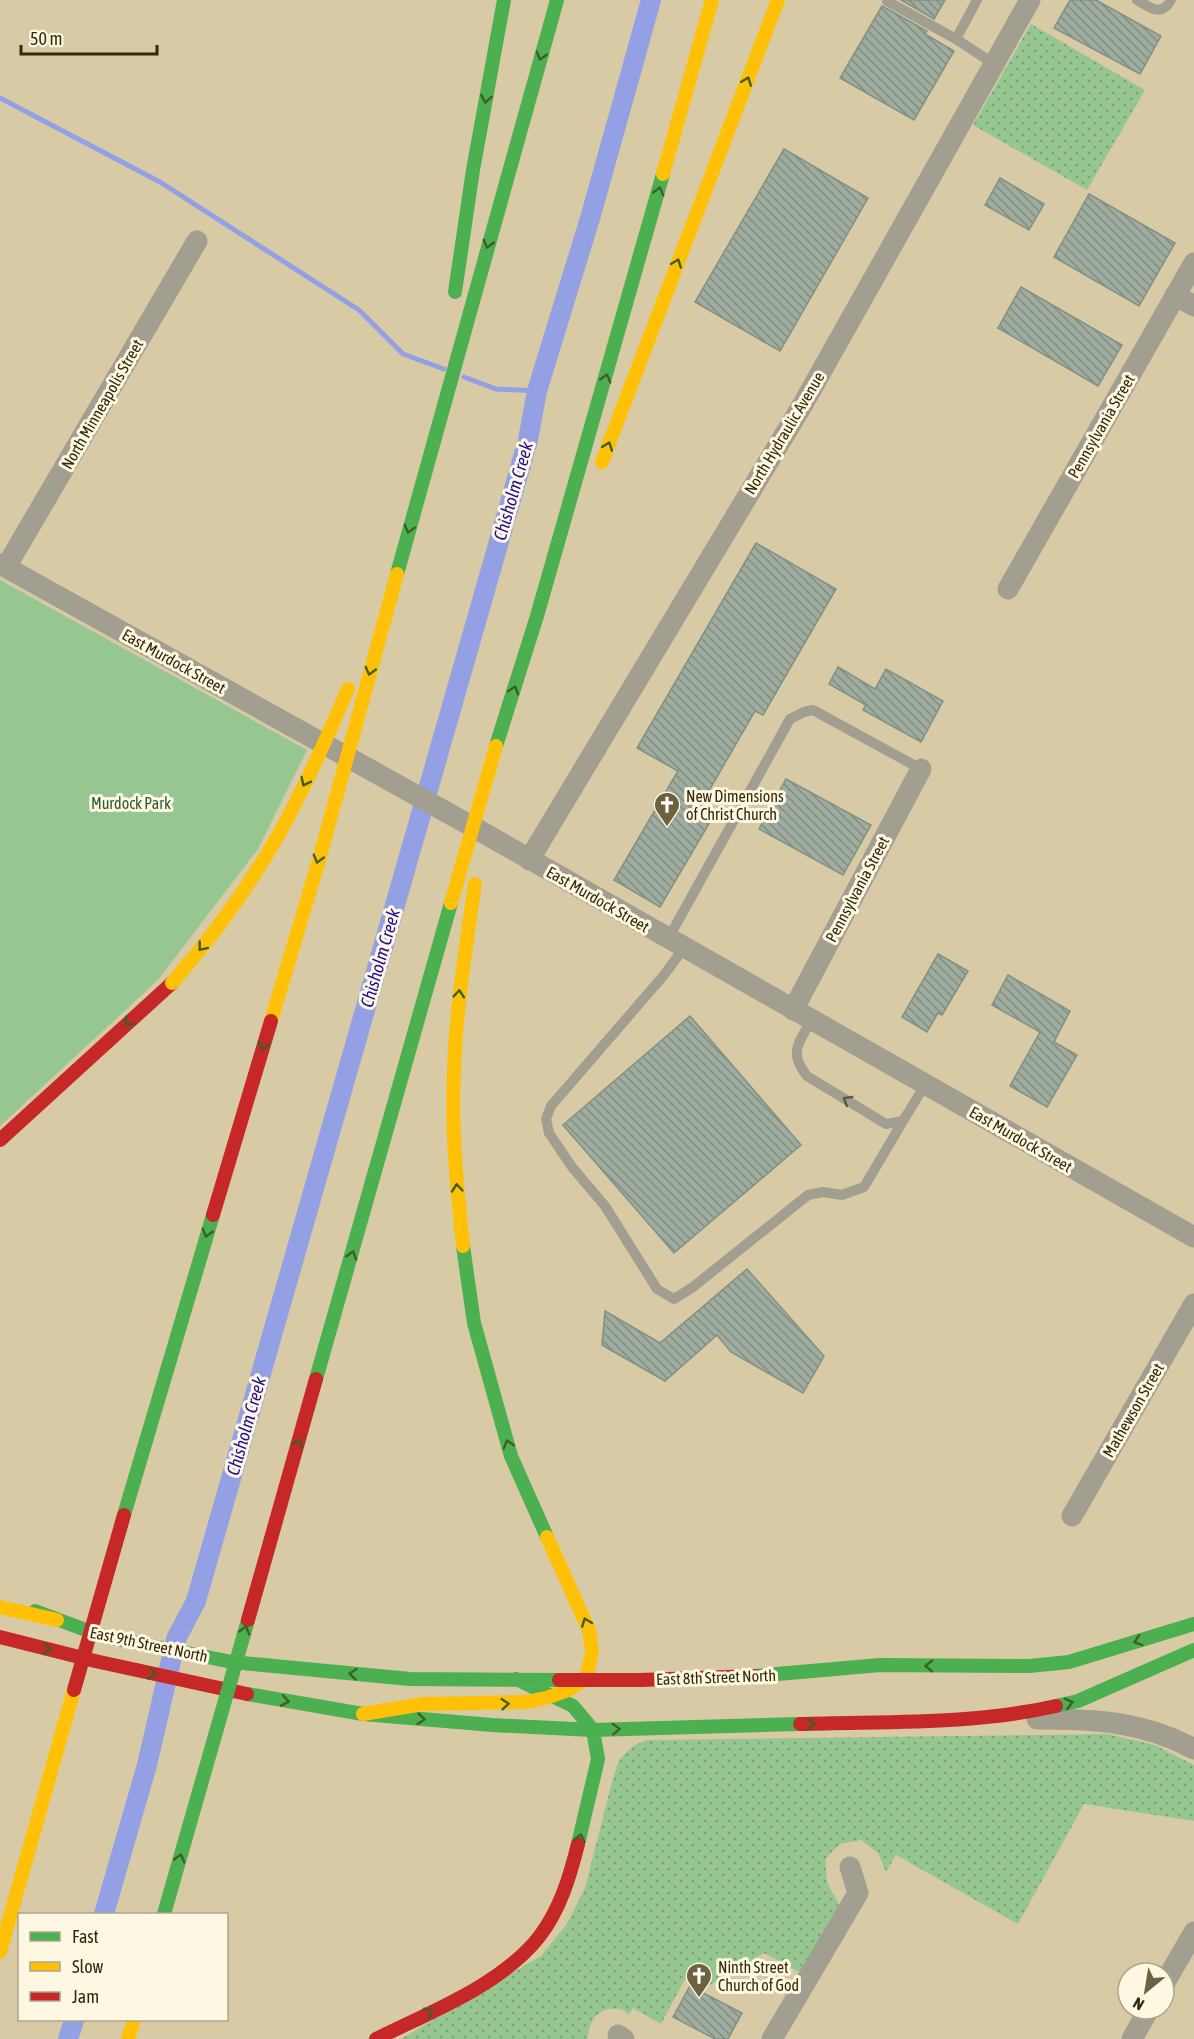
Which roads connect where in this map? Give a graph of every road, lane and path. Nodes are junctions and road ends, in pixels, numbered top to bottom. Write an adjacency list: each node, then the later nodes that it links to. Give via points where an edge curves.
1 (504, 0): 15 (main road, one-way to 15)
2 (557, 0): 19 (main road, one-way to 19)
3 (712, 0): 24 (main road, one-way to 3)
4 (778, 0): 18 (main road, one-way to 4)
5 (977, 0): 10 (lane)
6 (1030, 0): 11 (street, North Hydraulic Avenue)
7 (1137, 0): 8 (lane, via 1162,10)
8 (1171, 0)
9 (887, 1): 10 (lane)
10 (956, 39): 11 (lane)
11 (994, 64): 28 (street, North Hydraulic Avenue, via 802,404)
12 (197, 240): 21 (street, North Minneapolis Street)
13 (1194, 263): 14 (street, Pennsylvania Street)
14 (1175, 295): 16 (street); 23 (street, Pennsylvania Street)
15 (453, 302)
16 (1194, 306)
17 (443, 358): 19 (main road)
18 (594, 480)
19 (421, 483): 22 (main road, one-way to 22)
20 (581, 511): 24 (main road)
21 (3, 566): 28 (street, East Murdock Street)
22 (397, 574): 34 (main road, one-way to 34, bridge, via 304,785 267,854 204,945 172,983); 57 (main road, one-way to 57, bridge, via 319,860 112,1557)
23 (1008, 589)
24 (537, 616): 25 (main road, one-way to 24)
25 (496, 746): 27 (main road, bridge); 55 (main road, one-way to 25, bridge)
26 (921, 769): 30 (lane, via 813,710 790,719); 31 (street, Pennsylvania Street)
27 (480, 852)
28 (529, 860): 30 (street, East Murdock Street)
29 (477, 876): 46 (main road, one-way to 29, bridge, via 592,1652 589,1630 511,1456 474,1323 463,1246 453,1100 462,970)
30 (676, 943): 31 (street, East Murdock Street); 33 (lane, via 663,975 551,1106 546,1119 549,1133 605,1206 657,1289 674,1299 808,1195 842,1195 864,1187)
31 (802, 1015): 32 (street, East Murdock Street); 33 (lane, one-way to 31, via 886,1124 807,1076 795,1053)
32 (925, 1084): 33 (lane); 35 (street, East Murdock Street)
33 (903, 1121)
34 (0, 1140)
35 (1194, 1237)
36 (1194, 1304): 37 (street, Mathewson Street)
37 (1072, 1516)
38 (0, 1594): 40 (main road, East 9th Street North)
39 (0, 1606): 40 (main road)
40 (57, 1620): 44 (main road, East 9th Street North, via 102,1636)
41 (1194, 1624): 46 (main road, East 8th Street North, one-way to 46, via 1068,1662 1029,1666 880,1665 771,1675)
42 (0, 1637): 48 (main road, East 9th Street North, one-way to 48, via 227,1690)
43 (1194, 1650): 49 (main road, one-way to 43, via 1078,1701)
44 (232, 1662): 45 (main road, East 8th Street North, one-way to 44, via 411,1679)
45 (516, 1679): 46 (main road, East 8th Street North); 47 (main road)
46 (586, 1679): 47 (main road)
47 (557, 1696): 48 (main road, one-way to 47, via 423,1704 487,1705); 51 (main road, via 573,1706)
48 (363, 1714): 51 (main road, one-way to 51)
49 (970, 1719): 50 (street); 51 (main road, one-way to 49)
50 (1094, 1719): 52 (street, via 1111,1714 1133,1715); 53 (street, via 1142,1728)
51 (593, 1730): 62 (main road, one-way to 51, via 510,1966 540,1936 564,1894 574,1860 598,1759)
52 (1194, 1735)
53 (1194, 1749)
54 (850, 1867): 63 (street, via 858,1893)
55 (164, 1913)
56 (1194, 1932): 58 (street)
57 (0, 1952)
58 (1176, 1963)
59 (133, 2021): 61 (main road)
60 (1142, 2021): 64 (street)
61 (128, 2039)
62 (376, 2039)
63 (772, 2039)
64 (1132, 2039)

